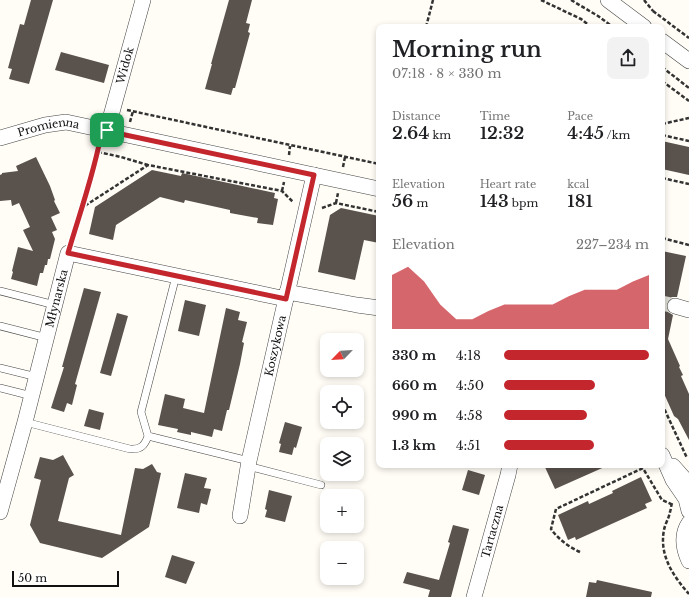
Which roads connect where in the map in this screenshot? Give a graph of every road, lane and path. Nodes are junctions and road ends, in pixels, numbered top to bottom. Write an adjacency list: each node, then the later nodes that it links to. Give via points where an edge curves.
1 (143, 0): 19 (street, Widok)
2 (433, 0): 8 (path)
3 (541, 0): 9 (path)
4 (571, 0): 10 (path)
5 (608, 0): 6 (street)
6 (624, 4): 11 (street)
7 (653, 11): 12 (path)
8 (427, 24)
9 (587, 24)
10 (609, 24)
11 (641, 24)
12 (689, 38)
13 (665, 42): 14 (street)
14 (689, 61)
15 (665, 69): 17 (path)
16 (665, 82): 18 (path)
17 (689, 88)
18 (689, 101)
19 (113, 107): 22 (street, Widok); 27 (path)
20 (689, 118): 21 (path)
21 (665, 123)
22 (104, 130): 24 (street, Promienna, via 66,122 45,125); 26 (path); 29 (street, Promienna)
23 (665, 136): 25 (path)
24 (0, 138)
25 (689, 141)
26 (98, 152): 28 (path); 34 (path)
27 (376, 163)
28 (148, 165): 33 (path, via 282,191 296,204); 34 (path)
29 (314, 175): 32 (street, Promienna); 33 (street, Koszykowa)
30 (665, 179): 31 (path)
31 (689, 184)
32 (376, 188)
33 (306, 207): 35 (path, via 317,210 336,203); 41 (street, Koszykowa)
34 (80, 209): 38 (path)
35 (376, 211)
36 (665, 239): 37 (path)
37 (689, 245)
38 (68, 253): 39 (street); 42 (street, Młynarska)
39 (176, 276): 41 (street); 52 (lane, via 141,412)
40 (0, 291): 42 (lane)
41 (286, 296): 43 (street); 55 (street, Koszykowa)
42 (55, 305): 45 (street, Młynarska)
43 (376, 308)
44 (0, 326): 45 (lane)
45 (46, 338): 47 (street, Młynarska)
46 (0, 368): 47 (lane)
47 (36, 378): 49 (street, Młynarska)
48 (0, 388): 49 (lane)
49 (32, 396): 51 (street, Młynarska)
50 (665, 411): 56 (path)
51 (25, 422): 52 (lane, via 130,449 141,448); 64 (street, Młynarska)
52 (148, 436): 55 (lane)
53 (665, 459): 60 (street)
54 (665, 462): 63 (street, via 673,480 686,499)
55 (249, 463): 61 (lane); 65 (street, Koszykowa)
56 (689, 463)
57 (509, 468): 69 (street, Tartaczna)
58 (640, 468): 67 (path, via 556,509 551,529 572,549)
59 (643, 468): 62 (path, via 662,500)
60 (689, 484)
61 (321, 485)
62 (671, 504)
63 (689, 510)
64 (0, 512)
65 (240, 516)
66 (688, 521): 68 (street, via 683,540)
67 (580, 552)
68 (689, 561)
69 (474, 597)

